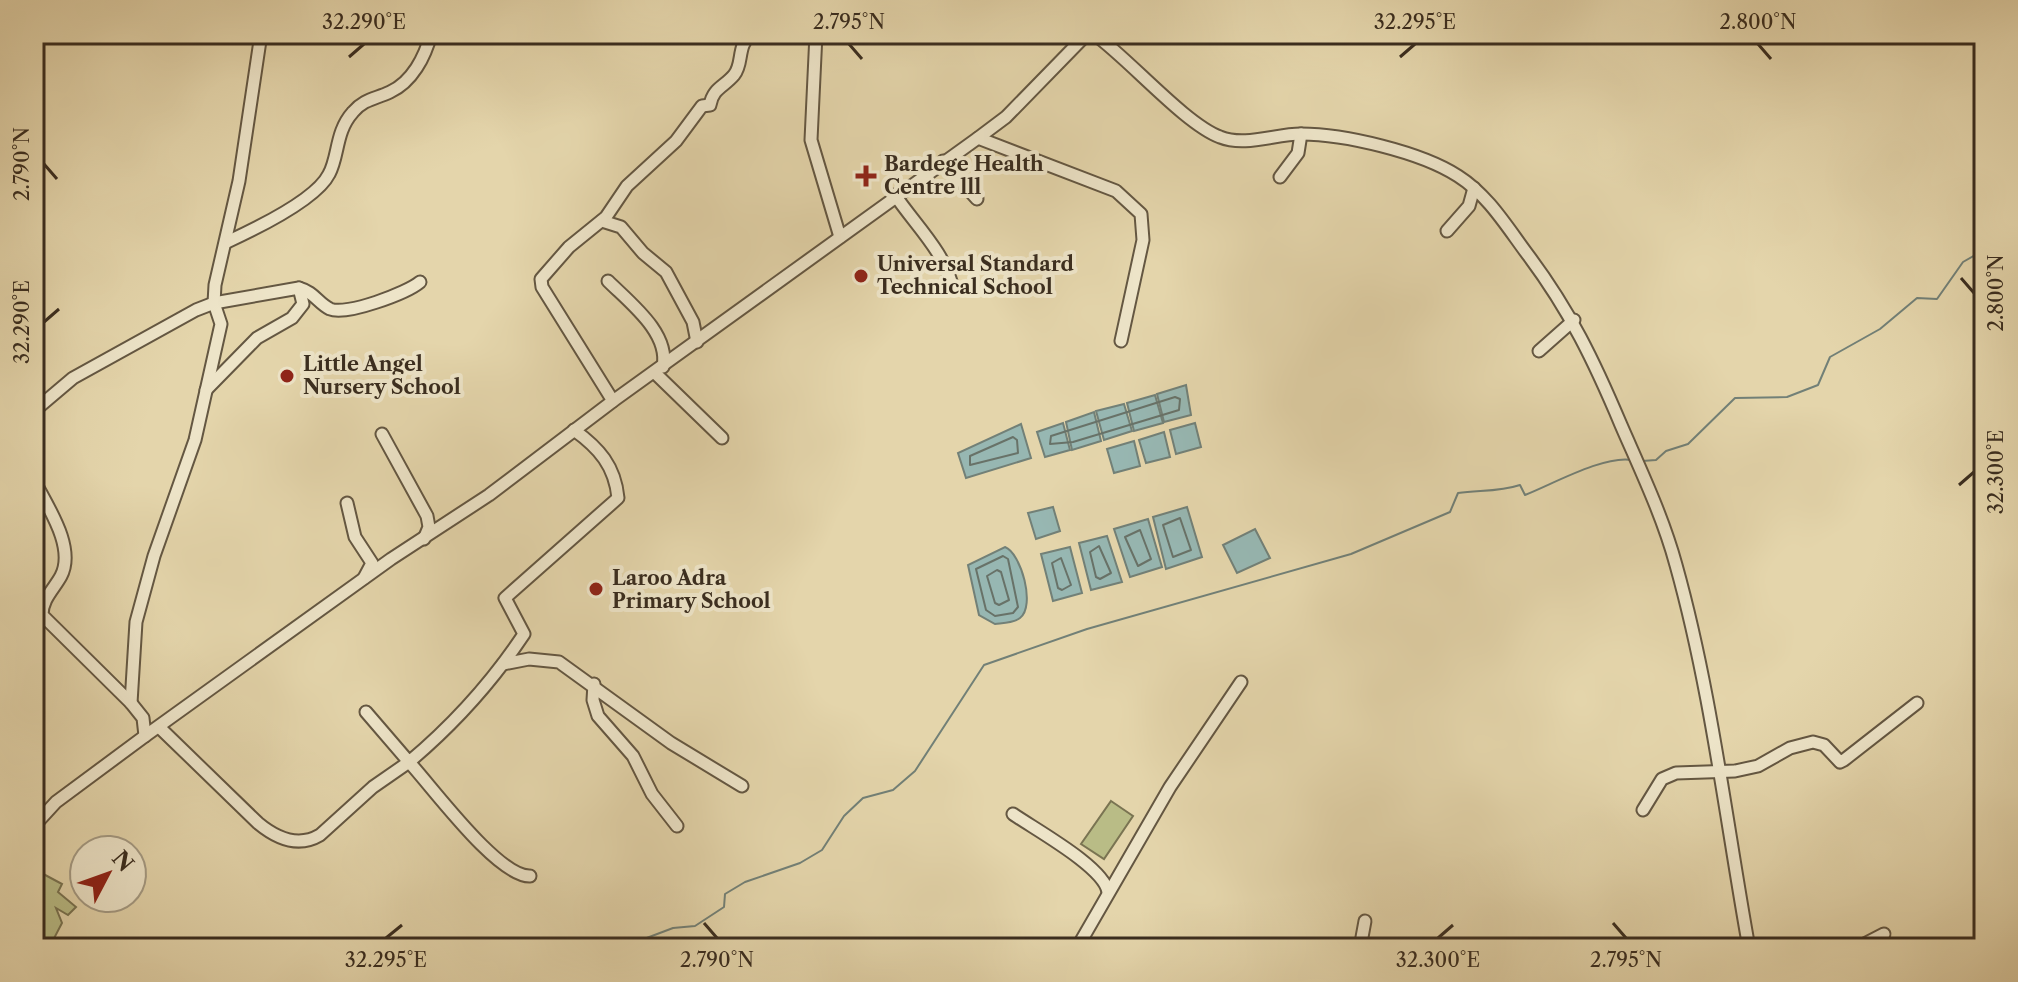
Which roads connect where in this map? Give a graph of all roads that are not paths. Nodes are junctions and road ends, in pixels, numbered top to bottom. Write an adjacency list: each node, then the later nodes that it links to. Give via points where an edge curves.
1 (261, 34): 20 (street)
2 (431, 34): 20 (street, via 410,78 364,101 348,117 327,178 294,205)
3 (752, 34): 17 (street, via 741,47 734,74 715,91 712,104 701,108 676,141 627,186)
4 (791, 34): 5 (street)
5 (814, 34): 19 (street, via 811,140)
6 (826, 34): 7 (street)
7 (837, 34)
8 (1087, 34): 11 (street, via 1006,117)
9 (1094, 34): 10 (street, via 1221,138)
10 (1301, 134): 13 (street, via 1298,153); 14 (street, via 1414,157)
11 (978, 138): 12 (street); 27 (street, via 1116,191 1141,214 1143,240)
12 (943, 161): 15 (street); 16 (street)
13 (1280, 177)
14 (1474, 188): 18 (street, via 1469,206); 26 (street)
15 (895, 195): 19 (street); 24 (street, via 937,248)
16 (977, 199)
17 (602, 221): 28 (street, via 625,230 666,272 693,322); 32 (street, via 569,247 540,283)
18 (1447, 231)
19 (840, 237): 28 (street)
20 (227, 242): 25 (street)
21 (608, 281): 30 (street, via 650,325 666,353)
22 (420, 282): 23 (street, via 394,297 336,310)
23 (299, 288): 25 (street); 31 (street, via 303,304 297,314 257,338)
24 (953, 289)
25 (214, 303): 31 (street, via 221,324); 33 (street, via 73,378)
26 (1574, 320): 29 (street); 50 (street, via 1668,540 1693,635)
27 (1121, 341)
28 (697, 342): 30 (street)
29 (1539, 351)
30 (659, 370): 32 (street); 36 (street)
31 (205, 391): 44 (street, via 195,440 136,622)
32 (613, 401): 34 (street)
33 (34, 411)
34 (574, 430): 39 (street); 41 (street, via 607,461 618,498 505,598 524,634)
35 (382, 434): 39 (street, via 427,516)
36 (722, 438)
37 (34, 480): 44 (street, via 66,557 42,615)
38 (347, 503): 40 (street, via 355,537 372,563)
39 (424, 539): 40 (street)
40 (362, 582): 47 (street)
41 (503, 664): 43 (street, via 529,659 559,662); 49 (street)
42 (1241, 682): 57 (street)
43 (594, 684): 51 (street, via 671,743); 55 (street, via 598,716 633,756 652,794)
44 (131, 703): 48 (street, via 143,718)
45 (1917, 703): 50 (street, via 1840,762 1824,745 1813,742 1758,766)
46 (366, 712): 49 (street)
47 (159, 727): 48 (street); 49 (street, via 269,833 294,841 320,835)
48 (145, 736): 54 (street, via 56,802)
49 (409, 762): 56 (street, via 501,863)
50 (1718, 774): 52 (street, via 1667,775); 62 (street)
51 (742, 786)
52 (1643, 810)
53 (1013, 814): 57 (street, via 1094,869)
54 (34, 826)
55 (677, 826)
56 (530, 876)
57 (1108, 892): 60 (street)
58 (1365, 921): 61 (street)
59 (1884, 934): 63 (street)
60 (1077, 948)
61 (1360, 948)
62 (1749, 948)
63 (1857, 948)

